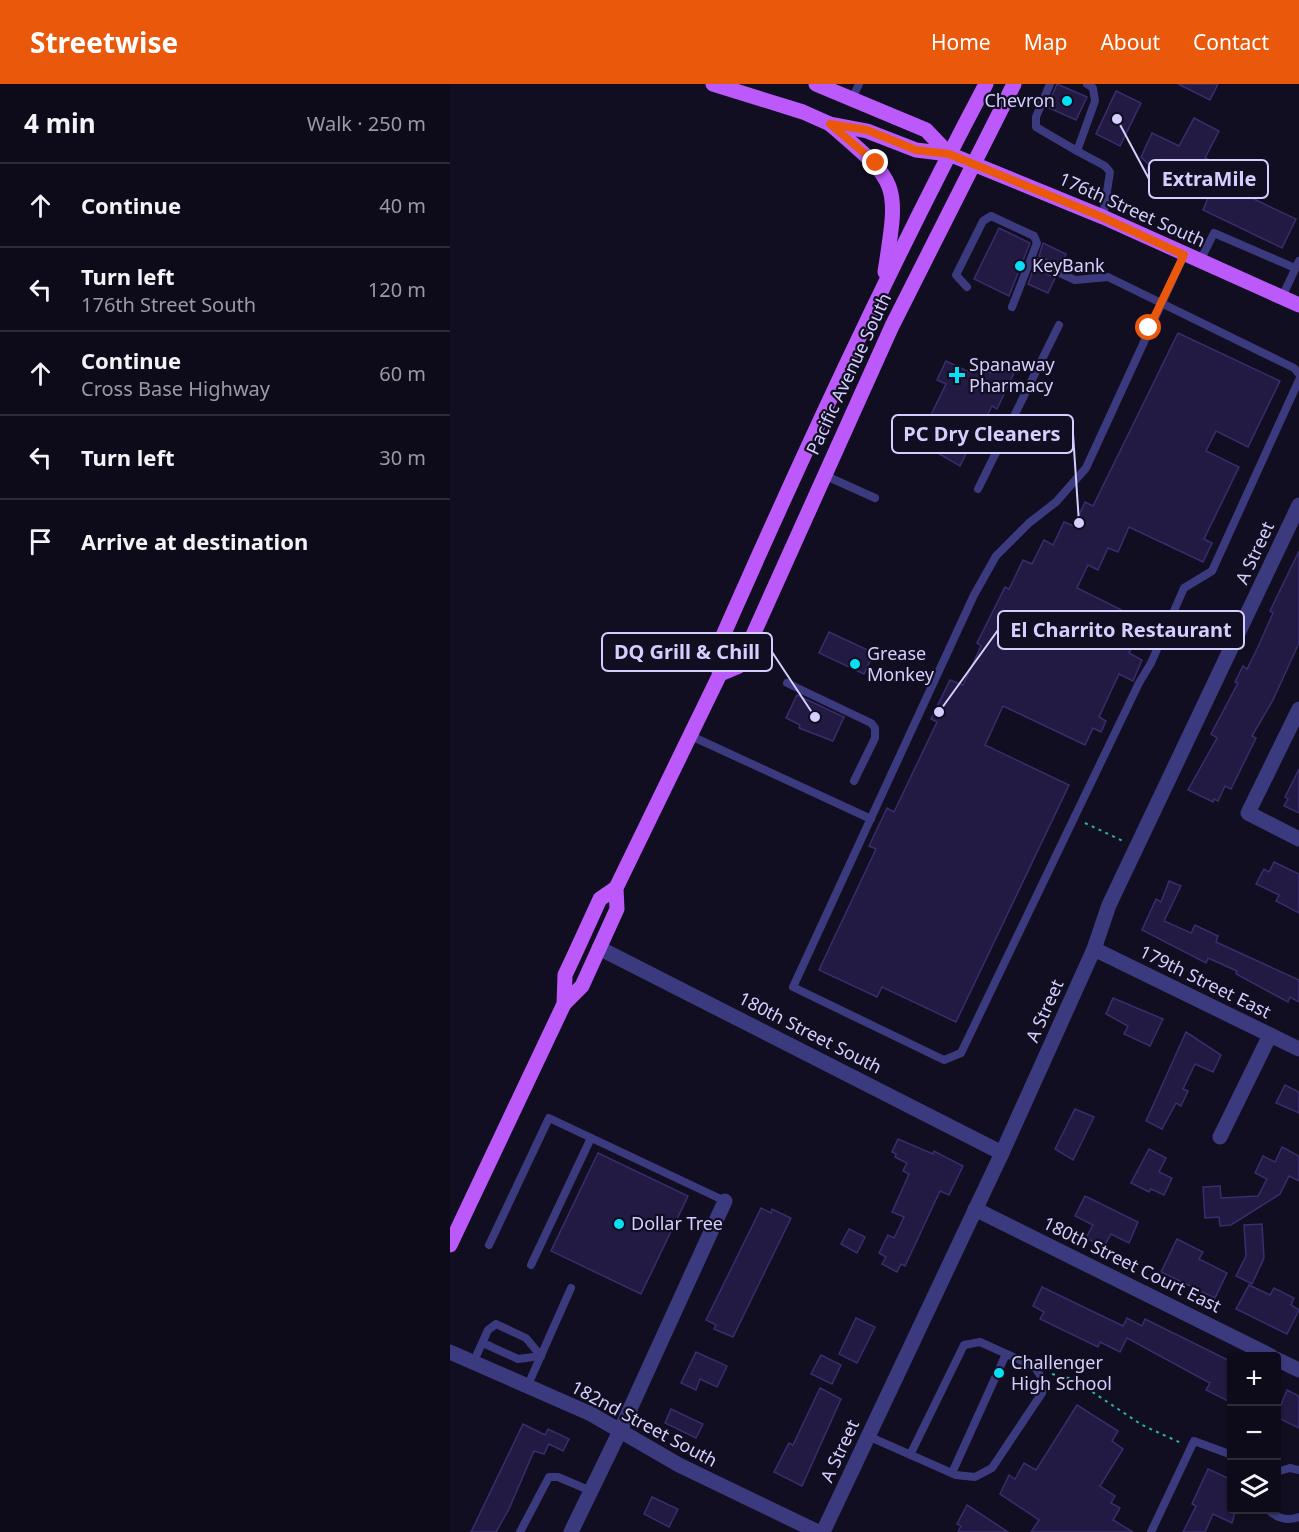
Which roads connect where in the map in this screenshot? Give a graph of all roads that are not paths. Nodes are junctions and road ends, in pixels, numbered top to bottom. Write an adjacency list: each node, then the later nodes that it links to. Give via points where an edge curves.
1 (713, 84): 9 (main road)
2 (816, 84): 8 (main road)
3 (859, 84): 8 (lane)
4 (986, 84): 11 (main road, Pacific Avenue South)
5 (1014, 84): 12 (main road, Pacific Avenue South)
6 (1050, 84): 10 (lane, via 1036,117 1036,127)
7 (1087, 84): 10 (lane, via 1093,88 1095,101)
8 (852, 99): 11 (main road, via 926,130)
9 (830, 124): 11 (main road, via 867,130 916,150); 19 (main road, via 876,163 891,189 893,218)
10 (1077, 151): 13 (lane, via 1110,172)
11 (949, 154): 12 (main road, 176th Street South); 19 (main road, Pacific Avenue South)
12 (972, 164): 13 (main road, 176th Street South); 27 (main road, Pacific Avenue South)
13 (1102, 217): 14 (main road, 176th Street South)
14 (1184, 255): 16 (main road, 176th Street South); 21 (lane)
15 (1032, 260): 18 (lane, via 1038,247 1034,236 988,217 956,275); 21 (lane, via 1075,280 1108,277); 23 (lane)
16 (1200, 261): 17 (lane, via 1214,233); 20 (main road, 176th Street South)
17 (1297, 265): 20 (lane)
18 (966, 287)
19 (882, 291): 31 (main road, Pacific Avenue South, via 798,465 714,656)
20 (1282, 297): 22 (main road, 176th Street South)
21 (1161, 302): 25 (lane, via 1294,368); 36 (lane, via 1086,468 1056,502 996,556 974,595)
22 (1299, 305)
23 (1012, 307)
24 (1059, 325): 28 (lane)
25 (1299, 374)
26 (1299, 380): 36 (lane, via 1212,571 1184,588 961,1053 944,1060 793,987)
27 (824, 475): 29 (lane); 31 (main road, Pacific Avenue South, via 739,666)
28 (978, 489)
29 (875, 498)
30 (1299, 505): 40 (street, A Street, via 1109,905)
31 (720, 674): 34 (main road, Pacific Avenue South)
32 (787, 683): 35 (lane, via 875,728)
33 (1299, 710): 37 (street, via 1248,813)
34 (688, 735): 36 (lane); 38 (main road, Pacific Avenue South)
35 (854, 781)
36 (871, 819)
37 (1299, 839)
38 (616, 888): 39 (main road, Pacific Avenue South, via 617,909); 41 (main road, Pacific Avenue South, via 600,899 565,975)
39 (600, 948): 41 (main road, Pacific Avenue South, via 582,986); 46 (street, 180th Street South)
40 (1094, 950): 42 (street, 179th Street East); 46 (street, A Street)
41 (564, 1004): 49 (main road, Pacific Avenue South)
42 (1270, 1035): 43 (street, 179th Street East); 44 (street)
43 (1299, 1050)
44 (1220, 1137)
45 (591, 1138): 47 (lane); 50 (lane, via 549,1118); 51 (lane)
46 (1002, 1153): 48 (street, A Street)
47 (725, 1201): 62 (street)
48 (975, 1209): 55 (street, 180th Street Court East); 63 (street, A Street)
49 (450, 1245)
50 (489, 1245)
51 (531, 1265)
52 (571, 1288): 57 (lane)
53 (483, 1343): 57 (lane, via 518,1359); 57 (lane, via 490,1327 498,1324 526,1338); 59 (lane)
54 (450, 1352): 59 (street, 182nd Street South)
55 (1263, 1352)
56 (1006, 1354): 65 (lane, via 974,1341 960,1348); 68 (lane); 68 (lane, via 1038,1371 1043,1381 1042,1393 992,1468 975,1477)
57 (541, 1356): 61 (lane)
58 (1281, 1362): 60 (street)
59 (473, 1363): 61 (street, 182nd Street South)
60 (1299, 1371)
61 (527, 1387): 62 (street, 182nd Street South)
62 (620, 1431): 69 (street); 74 (street, 182nd Street South, via 679,1465)
63 (868, 1436): 65 (lane); 75 (street, A Street)
64 (1227, 1453): 76 (lane, via 1194,1442)
65 (910, 1455): 68 (lane)
66 (1299, 1470): 67 (lane)
67 (1281, 1471)
68 (952, 1473)
69 (591, 1491): 72 (lane, via 549,1477); 73 (street)
70 (1275, 1514): 71 (lane)
71 (1299, 1517)
72 (520, 1532)
73 (571, 1532)
74 (818, 1532)
75 (823, 1532)
76 (1151, 1532)

